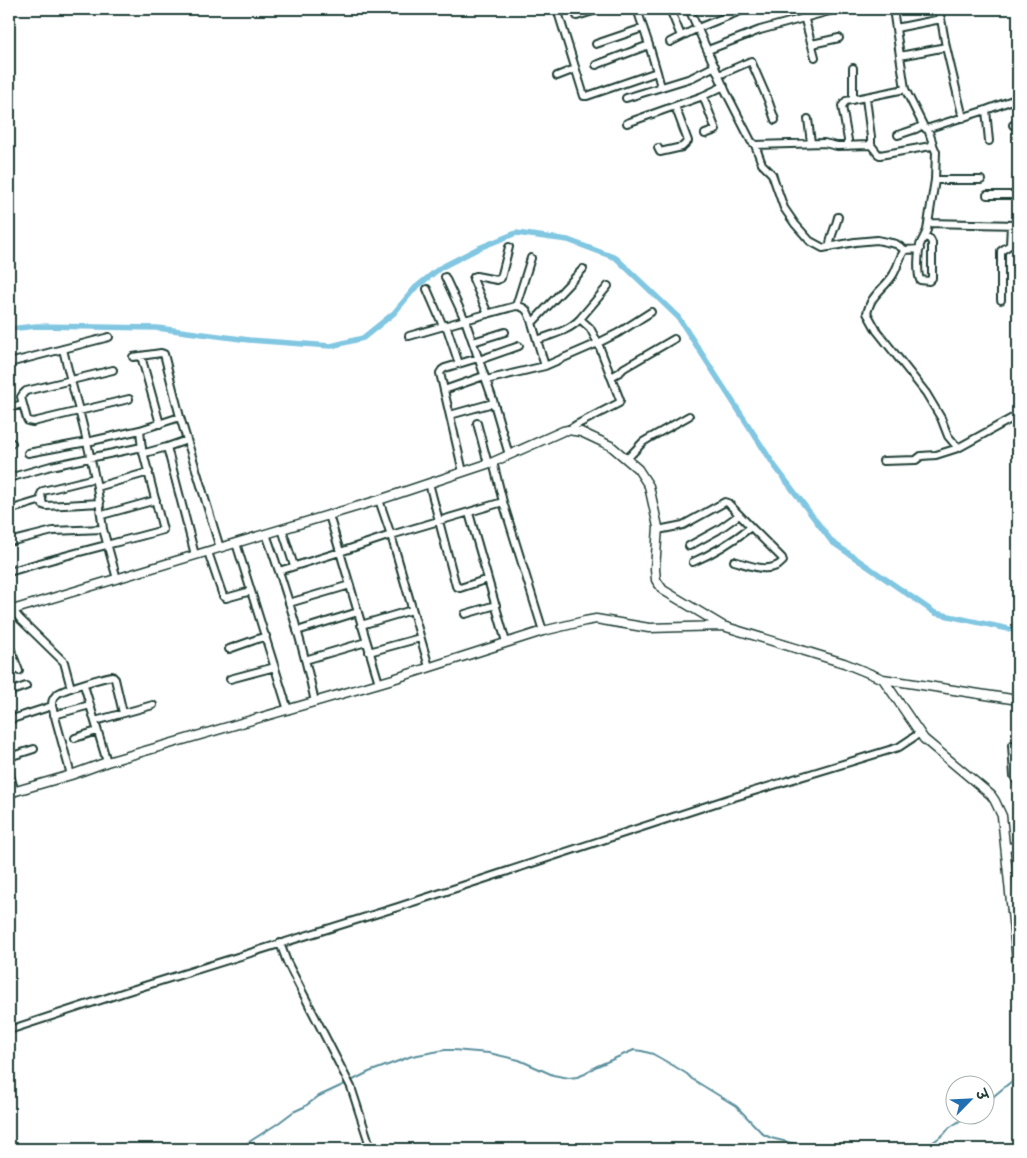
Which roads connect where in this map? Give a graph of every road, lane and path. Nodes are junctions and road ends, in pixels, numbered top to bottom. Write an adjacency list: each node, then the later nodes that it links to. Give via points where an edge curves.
1 (557, 9): 30 (street)
2 (600, 9): 11 (street)
3 (637, 9): 14 (street)
4 (670, 9): 17 (street)
5 (689, 9): 15 (street)
6 (745, 9): 15 (street)
7 (802, 9): 12 (street)
8 (837, 9): 12 (street)
9 (893, 9): 16 (street)
10 (938, 9): 13 (street)
11 (578, 16)
12 (804, 18): 21 (street); 24 (street, via 760,30)
13 (941, 19): 16 (street); 23 (street)
14 (644, 28): 20 (street); 22 (street)
15 (698, 28): 17 (street); 24 (street)
16 (896, 28): 25 (street)
17 (681, 36): 19 (street)
18 (839, 38): 21 (street)
19 (670, 42)
20 (596, 44)
21 (812, 44): 26 (street)
22 (649, 45): 27 (street); 31 (street)
23 (946, 47): 25 (street); 44 (street)
24 (708, 50): 28 (street)
25 (900, 56): 36 (street)
26 (816, 57)
27 (596, 65)
28 (715, 66): 32 (street); 35 (street)
29 (853, 68): 41 (street)
30 (575, 69): 31 (street, via 584,96); 33 (street)
31 (657, 72): 35 (street)
32 (719, 75): 34 (street); 46 (street, via 751,61)
33 (557, 76)
34 (724, 86): 37 (street); 53 (street)
35 (662, 87): 38 (street)
36 (905, 89): 39 (street); 48 (street)
37 (703, 96): 42 (street); 49 (street, via 716,130)
38 (626, 98)
39 (866, 98): 41 (street); 54 (street)
40 (1018, 98): 43 (street)
41 (853, 100): 56 (street, via 842,106)
42 (676, 106): 47 (street); 57 (street, via 688,141 682,147 660,152)
43 (986, 110): 44 (street); 51 (street)
44 (963, 118): 48 (street)
45 (808, 119): 52 (street)
46 (775, 120)
47 (626, 123)
48 (926, 127): 50 (street); 55 (street)
49 (705, 134)
50 (898, 135)
51 (989, 141)
52 (811, 143): 53 (street); 56 (street)
53 (756, 145): 67 (street, via 762,164 772,174 784,208 810,241 823,248)
54 (871, 145): 55 (street, via 880,155); 56 (street)
55 (933, 145): 58 (street, via 936,152)
56 (848, 146)
57 (658, 148)
58 (935, 180): 59 (street); 63 (street)
59 (981, 180)
60 (987, 194): 61 (street)
61 (1018, 195)
62 (838, 217): 67 (street, via 829,240)
63 (928, 223): 64 (street); 65 (street)
64 (1015, 225): 75 (street, via 1009,247 1001,251)
65 (925, 237): 68 (street); 68 (street, via 932,243 932,278 929,281 918,278)
66 (509, 247): 78 (street, via 501,278 476,276 473,279)
67 (830, 247): 69 (street, via 877,240 896,244)
68 (920, 249): 69 (street)
69 (905, 250): 119 (street, via 892,276 870,303 867,314 926,393 948,436)
70 (531, 258): 76 (street)
71 (582, 269): 81 (street)
72 (446, 276): 79 (street)
73 (608, 286): 80 (street)
74 (427, 289): 82 (street)
75 (1001, 300)
76 (516, 306): 78 (street); 81 (street, via 527,310)
77 (651, 312): 89 (street)
78 (488, 314): 79 (street)
79 (465, 320): 82 (street); 88 (street)
80 (580, 320): 87 (street, via 571,328); 89 (street, via 590,328)
81 (532, 323): 87 (street)
82 (445, 326): 84 (street); 96 (street)
83 (505, 332): 88 (street)
84 (409, 336)
85 (109, 337): 91 (street)
86 (674, 339): 99 (street)
87 (536, 340): 97 (street)
88 (473, 342): 94 (street)
89 (598, 343): 97 (street); 99 (street)
90 (519, 346): 94 (street)
91 (63, 349): 95 (street); 101 (street)
92 (141, 356): 93 (street); 111 (street, via 164,354); 113 (street)
93 (133, 357)
94 (479, 359): 96 (street); 100 (street)
95 (9, 363)
96 (459, 364): 102 (street, via 441,371)
97 (545, 366): 100 (street)
98 (113, 370): 101 (street)
99 (611, 377): 115 (street, via 619,403)
100 (485, 378): 102 (street); 104 (street)
101 (70, 381): 105 (street, via 26,391 21,397); 107 (street)
102 (444, 390): 109 (street)
103 (129, 399): 107 (street)
104 (493, 403): 109 (street); 122 (street)
105 (22, 404): 106 (street); 107 (street, via 30,422)
106 (9, 408)
107 (79, 411): 117 (street)
108 (1018, 414): 119 (street)
109 (450, 415): 128 (street)
110 (689, 416): 124 (street, via 643,442)
111 (180, 417): 113 (street); 116 (street)
112 (477, 423): 126 (street)
113 (160, 424): 114 (street)
114 (140, 430): 117 (street); 120 (street)
115 (568, 430): 122 (street); 124 (street, via 581,432 612,446)
116 (187, 440): 118 (street); 154 (street)
117 (87, 442): 121 (street); 123 (street)
118 (167, 447): 120 (street, via 147,453); 157 (street)
119 (958, 448): 125 (street, via 916,460)
120 (142, 449): 123 (street); 127 (street)
121 (28, 453)
122 (509, 455): 126 (street)
123 (90, 457): 129 (street); 130 (street)
124 (627, 459): 147 (street, via 649,486)
125 (883, 461)
126 (490, 463): 128 (street); 136 (street)
127 (149, 472): 132 (street); 134 (street)
128 (463, 472): 131 (street)
129 (9, 478)
130 (95, 478): 132 (street); 133 (street, via 43,491)
131 (428, 484): 135 (street); 143 (street)
132 (97, 487): 137 (street)
133 (42, 500): 137 (street, via 46,506); 138 (street)
134 (156, 500): 140 (street); 152 (street, via 163,530)
135 (379, 500): 141 (street); 149 (street)
136 (503, 502): 139 (street); 176 (street)
137 (100, 503): 140 (street)
138 (9, 510)
139 (469, 513): 143 (street); 164 (street)
140 (102, 515): 145 (street)
141 (329, 515): 146 (street); 156 (street)
142 (739, 515): 144 (street); 147 (street, via 725,502 683,525); 153 (street)
143 (438, 521): 149 (street); 164 (street, via 456,586 460,588)
144 (751, 527): 158 (street, via 782,558 782,564 765,569); 159 (street, via 736,539)
145 (103, 529): 150 (street, via 44,532); 152 (street)
146 (282, 529): 148 (street); 160 (street)
147 (658, 530): 174 (street, via 656,580 663,590)
148 (266, 534): 151 (street); 161 (street)
149 (391, 535): 156 (street); 169 (street)
150 (9, 542)
151 (236, 543): 154 (street); 166 (street)
152 (107, 546): 162 (street); 163 (street)
153 (690, 546)
154 (220, 548): 155 (street)
155 (208, 552): 157 (street); 166 (street, via 223,596)
156 (340, 552): 160 (street); 165 (street)
157 (195, 555): 163 (street)
158 (734, 561)
159 (693, 562)
160 (294, 566): 161 (street)
161 (279, 571): 167 (street)
162 (9, 572)
163 (117, 579): 170 (street)
164 (488, 579): 168 (street)
165 (350, 586): 167 (street); 171 (street)
166 (251, 591): 177 (street)
167 (289, 603): 175 (street)
168 (496, 605): 172 (street); 180 (street)
169 (412, 610): 173 (street); 178 (street)
170 (11, 611): 194 (street, via 64,662)
171 (358, 612): 173 (street); 175 (street)
172 (465, 614)
173 (361, 625): 179 (street)
174 (723, 626): 176 (street, via 649,628 596,619); 189 (street, via 844,663)
175 (297, 631): 185 (street)
176 (543, 631): 180 (street)
177 (266, 636): 182 (street); 186 (street)
178 (420, 638): 183 (street); 187 (street)
179 (366, 642): 183 (street); 185 (street)
180 (506, 642): 187 (street)
181 (9, 645): 184 (street)
182 (228, 649)
183 (369, 652): 191 (street)
184 (10, 656): 188 (street)
185 (305, 660): 197 (street)
186 (275, 667): 190 (street); 201 (street)
187 (429, 667): 191 (street)
188 (19, 671)
189 (883, 679): 196 (street); 207 (street)
190 (230, 680)
191 (378, 683): 197 (street)
192 (84, 685): 194 (street); 200 (street); 202 (street, via 114,677)
193 (26, 686): 195 (street)
194 (71, 688): 199 (street, via 56,695)
195 (9, 692)
196 (1018, 700)
197 (315, 702): 201 (street)
198 (153, 705): 202 (street)
199 (52, 706): 203 (street); 204 (street)
200 (90, 706): 203 (street); 205 (street)
201 (288, 710): 212 (street)
202 (123, 714): 205 (street)
203 (54, 715): 215 (street)
204 (9, 720)
205 (95, 721): 206 (street)
206 (98, 731): 208 (street); 212 (street)
207 (920, 733): 218 (street, via 991,796 1002,816); 220 (street, via 898,747)
208 (75, 738)
209 (1012, 745): 213 (street)
210 (34, 749): 211 (street)
211 (9, 757)
212 (107, 762): 215 (street)
213 (1016, 763): 216 (street, via 1014,776)
214 (9, 772): 217 (street)
215 (71, 775): 217 (street)
216 (1018, 783)
217 (12, 792)
218 (1006, 846): 219 (street); 221 (street)
219 (1018, 846)
220 (280, 943): 222 (street); 223 (street, via 352,1087)
221 (1018, 970)
222 (9, 1030)
223 (370, 1149)

